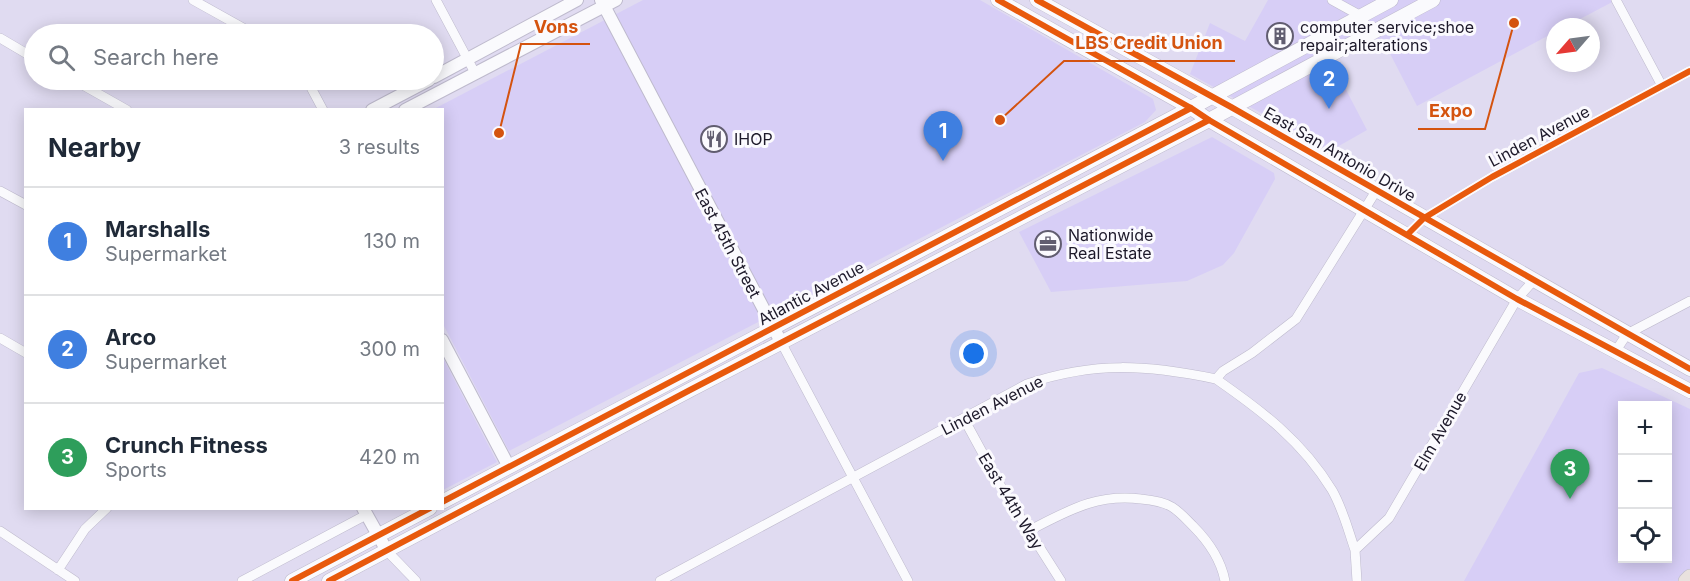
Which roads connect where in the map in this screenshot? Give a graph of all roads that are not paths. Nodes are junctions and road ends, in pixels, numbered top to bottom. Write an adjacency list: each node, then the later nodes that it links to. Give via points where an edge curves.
1 (193, 0): 12 (street)
2 (436, 0): 16 (street)
3 (577, 0): 16 (street)
4 (998, 0): 32 (main road)
5 (1037, 0): 26 (main road, East San Antonio Drive)
6 (1332, 0): 11 (street)
7 (1391, 0): 11 (main road, Atlantic Avenue)
8 (1433, 0): 13 (main road, Atlantic Avenue)
9 (1616, 0): 20 (street)
10 (607, 2): 19 (street); 43 (street, East 45th Street)
11 (1361, 16): 13 (street); 26 (main road, Atlantic Avenue)
12 (236, 24)
13 (1370, 34): 27 (main road, Atlantic Avenue)
14 (0, 38): 15 (street)
15 (24, 52)
16 (468, 60): 18 (street); 19 (street)
17 (1690, 71): 20 (street, Linden Avenue)
18 (444, 72)
19 (475, 74): 25 (street)
20 (1662, 86): 38 (street, Linden Avenue)
21 (92, 90): 28 (street)
22 (312, 90): 29 (street)
23 (410, 90): 30 (street)
24 (444, 90): 31 (street)
25 (444, 90)
26 (1212, 97): 27 (main road, East San Antonio Drive); 32 (main road, Atlantic Avenue)
27 (1231, 107): 33 (main road, Atlantic Avenue); 34 (main road, East San Antonio Drive)
28 (123, 108)
29 (322, 108)
30 (376, 108)
31 (409, 108)
32 (1191, 108): 33 (main road); 43 (main road, Atlantic Avenue)
33 (1209, 120): 37 (main road); 46 (main road, Atlantic Avenue)
34 (1376, 190): 37 (street); 38 (main road, East San Antonio Drive)
35 (0, 191): 36 (street)
36 (24, 204)
37 (1364, 211): 39 (main road); 51 (street, via 1296,319)
38 (1424, 218): 39 (street, Linden Avenue); 40 (main road, East San Antonio Drive)
39 (1407, 235): 41 (main road)
40 (1534, 280): 41 (street, Elm Avenue); 44 (main road, East San Antonio Drive)
41 (1517, 299): 49 (main road); 63 (street, Elm Avenue, via 1389,518)
42 (1690, 301): 44 (street)
43 (773, 328): 46 (street, East 45th Street); 54 (main road, Atlantic Avenue)
44 (1627, 334): 49 (street); 50 (main road, East San Antonio Drive)
45 (0, 338): 48 (street)
46 (781, 342): 55 (street, East 45th Street); 64 (main road, Atlantic Avenue)
47 (444, 344): 54 (street)
48 (24, 352)
49 (1615, 352): 52 (main road)
50 (1690, 369)
51 (1216, 379): 53 (street, Linden Avenue, via 1149,368 1094,368 1027,384); 63 (street, via 1262,410 1306,454 1332,491)
52 (1690, 391)
53 (964, 419): 55 (street, Linden Avenue); 61 (street, East 44th Way)
54 (509, 467): 56 (main road, Atlantic Avenue)
55 (853, 478): 72 (street, Linden Avenue); 73 (street, East 45th Street)
56 (444, 501)
57 (105, 510): 65 (street, via 85,529)
58 (426, 510): 62 (main road)
59 (365, 512): 62 (street); 68 (street)
60 (0, 531): 65 (street)
61 (1028, 531): 74 (street, East 44th Way); 75 (street, via 1077,506 1103,498 1150,500 1173,507 1204,537 1223,568)
62 (377, 536): 64 (street); 69 (main road)
63 (1355, 550): 76 (street)
64 (387, 551): 70 (main road, Atlantic Avenue); 71 (street)
65 (58, 570): 67 (street)
66 (1690, 577): 77 (main road)
67 (75, 581)
68 (242, 581)
69 (292, 581)
70 (330, 581)
71 (416, 581)
72 (660, 581)
73 (908, 581)
74 (1060, 581)
75 (1225, 581)
76 (1357, 581)
77 (1686, 581)

